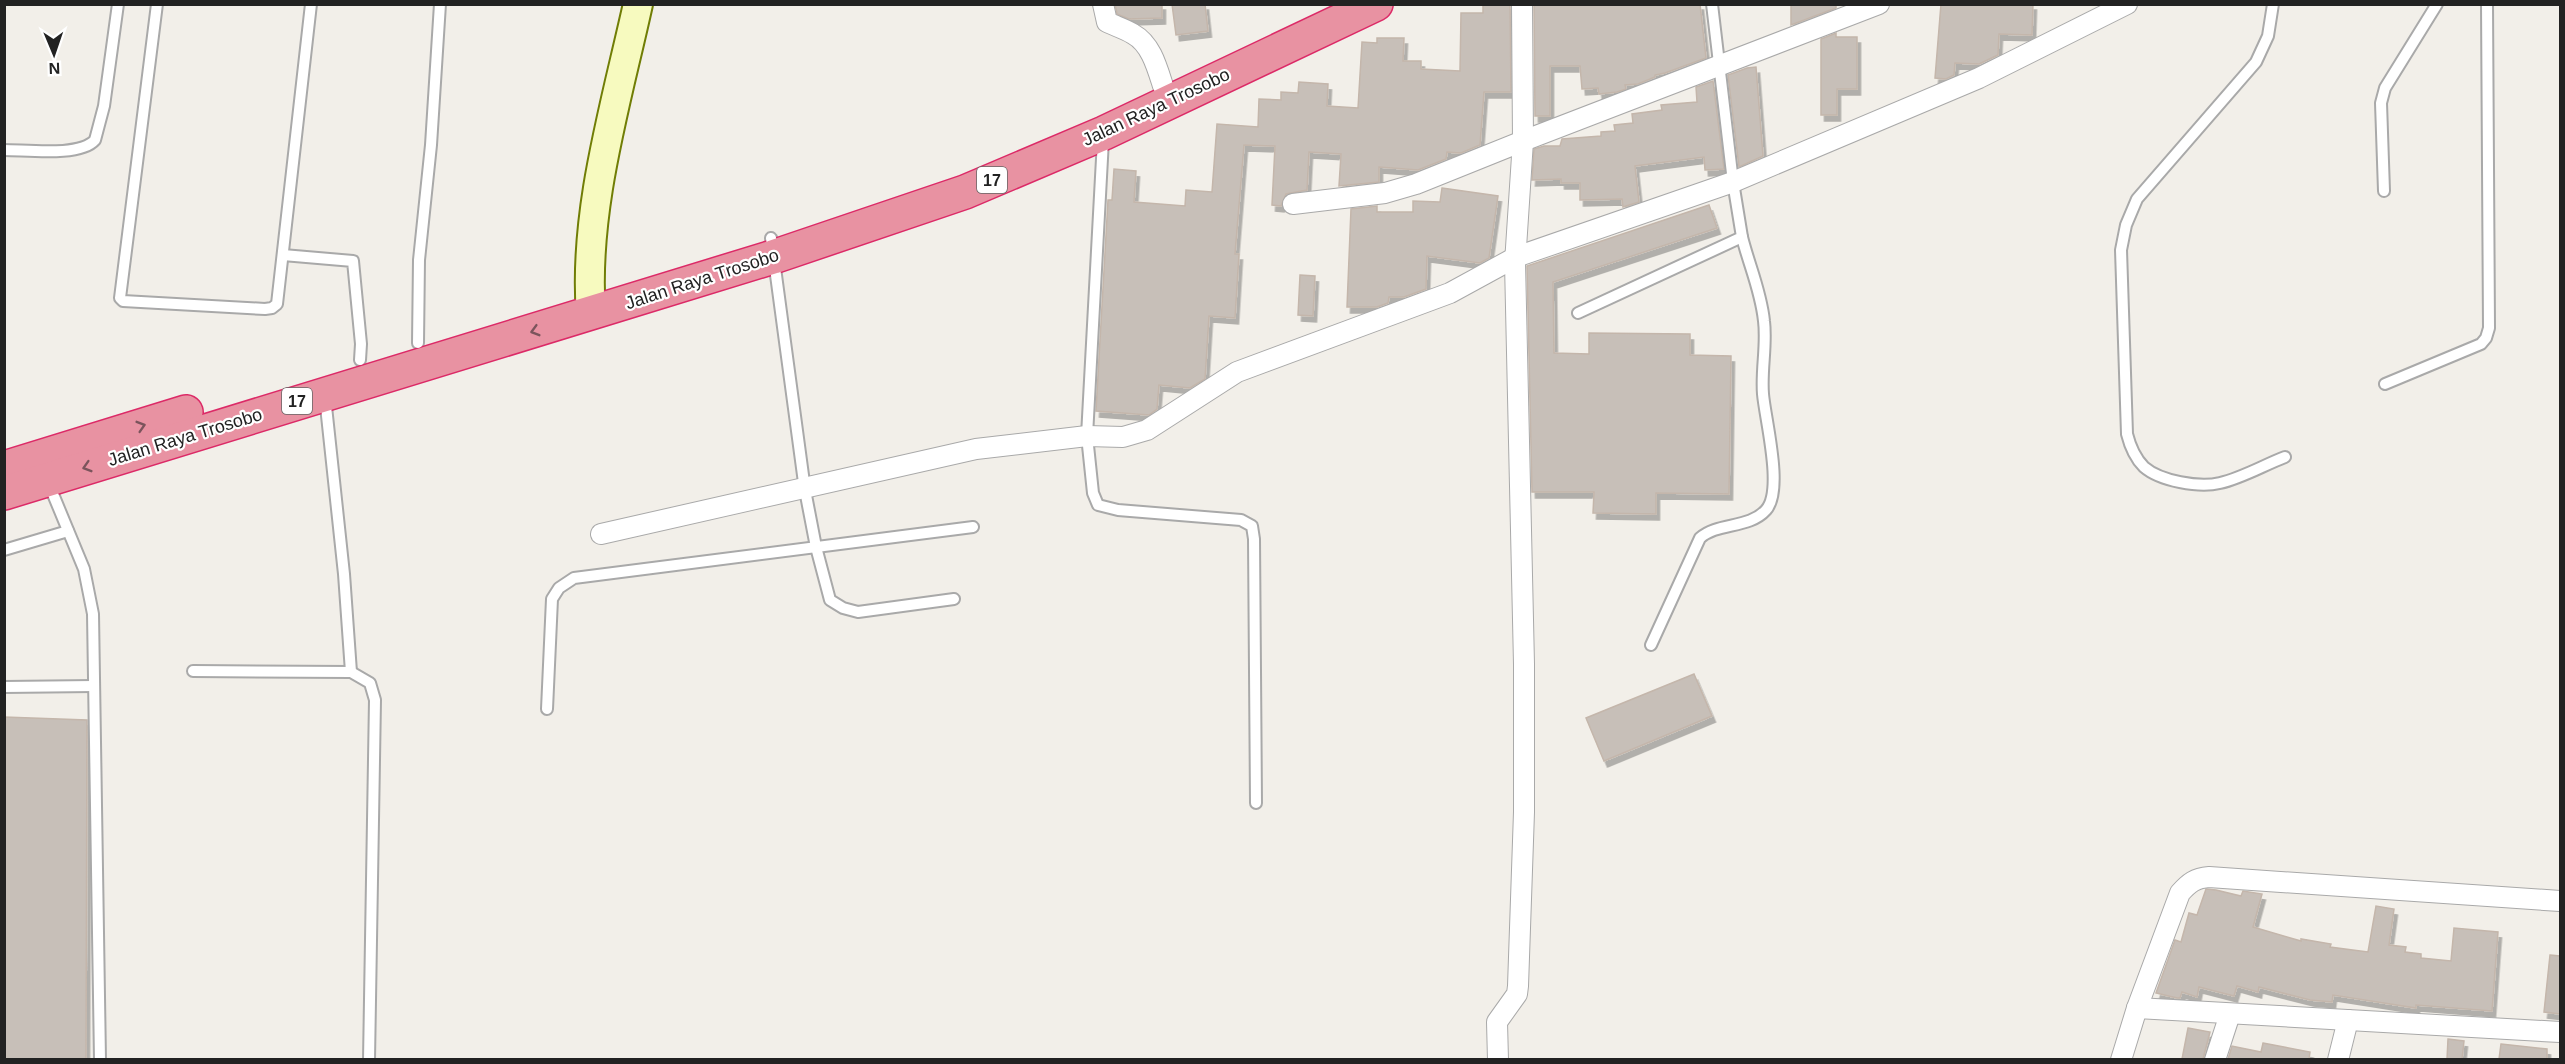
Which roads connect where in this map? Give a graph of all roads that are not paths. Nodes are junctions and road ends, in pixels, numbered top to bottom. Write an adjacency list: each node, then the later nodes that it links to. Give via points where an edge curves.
1 (118, 4): 20 (lane, via 104,106 95,140 70,150)
2 (158, 4): 26 (lane, via 120,298 272,308 277,303)
3 (311, 4): 26 (lane)
4 (440, 4): 30 (lane, via 419,260)
5 (638, 4): 28 (main road, via 590,245)
6 (1103, 4): 17 (street, via 1107,22 1144,42)
7 (1333, 4): 17 (highway, Jalan Raya Trosobo / 17)
8 (1376, 4): 18 (highway, Jalan Raya Trosobo / 17)
9 (1522, 4): 19 (street)
10 (1712, 4): 16 (lane)
11 (1878, 4): 16 (street)
12 (2127, 4): 21 (street)
13 (2273, 4): 35 (lane, via 2268,36 2256,62 2137,199 2121,250 2127,434 2132,450 2145,468 2174,482 2199,485 2219,483)
14 (2437, 4): 22 (lane, via 2385,88 2381,103)
15 (2487, 4): 32 (lane, via 2489,328 2481,344)
16 (1719, 66): 19 (street); 21 (lane)
17 (1161, 79): 25 (highway, Jalan Raya Trosobo / 17, via 962,173)
18 (1104, 133): 25 (highway, Jalan Raya Trosobo / 17, via 965,192); 34 (lane)
19 (1523, 141): 23 (street, via 1395,190); 27 (street)
20 (4, 150)
21 (1735, 190): 24 (lane); 27 (street)
22 (2384, 191)
23 (1293, 204)
24 (1742, 237): 29 (lane); 46 (lane, via 1765,322 1762,393 1773,458 1771,502 1766,511 1750,521 1707,532 1700,538)
25 (772, 247): 28 (highway, Jalan Raya Trosobo / 17); 38 (lane)
26 (283, 255): 31 (lane, via 353,261)
27 (1516, 266): 34 (street, via 1237,372 1147,430); 60 (street, via 1524,812 1518,986 1517,994 1497,1022)
28 (589, 293): 30 (highway, Jalan Raya Trosobo / 17); 33 (highway, Jalan Raya Trosobo / 17, one-way to 33)
29 (1578, 313)
30 (418, 335): 31 (highway, Jalan Raya Trosobo / 17)
31 (361, 352): 37 (highway, Jalan Raya Trosobo / 17, one-way to 31)
32 (2385, 384)
33 (325, 393): 37 (highway, Jalan Raya Trosobo / 17, one-way to 37); 48 (lane)
34 (1087, 442): 38 (street, via 976,449); 52 (lane, via 1098,505 1241,520 1252,526)
35 (2285, 457)
36 (4, 468): 37 (highway, Jalan Raya Trosobo / 17)
37 (45, 468): 39 (highway, Jalan Raya Trosobo / 17); 41 (lane)
38 (805, 489): 42 (street); 43 (lane)
39 (4, 493)
40 (973, 527): 43 (lane)
41 (68, 531): 44 (lane); 49 (lane, via 91,597)
42 (602, 534)
43 (816, 548): 45 (lane, via 830,600 843,608 858,612); 51 (lane, via 584,576 564,583 552,599)
44 (4, 550)
45 (954, 599)
46 (1652, 645)
47 (193, 671): 48 (lane)
48 (351, 672): 59 (lane, via 370,683 375,700)
49 (94, 686): 50 (lane); 58 (lane)
50 (4, 687)
51 (548, 709)
52 (1256, 803)
53 (2560, 901): 54 (street, via 2199,878 2180,893)
54 (2137, 1008): 55 (street); 61 (street)
55 (2230, 1014): 56 (street); 62 (street)
56 (2348, 1020): 57 (street); 63 (street)
57 (2560, 1032)
58 (100, 1059)
59 (369, 1059)
60 (1498, 1059)
61 (2121, 1059)
62 (2215, 1059)
63 (2338, 1059)

